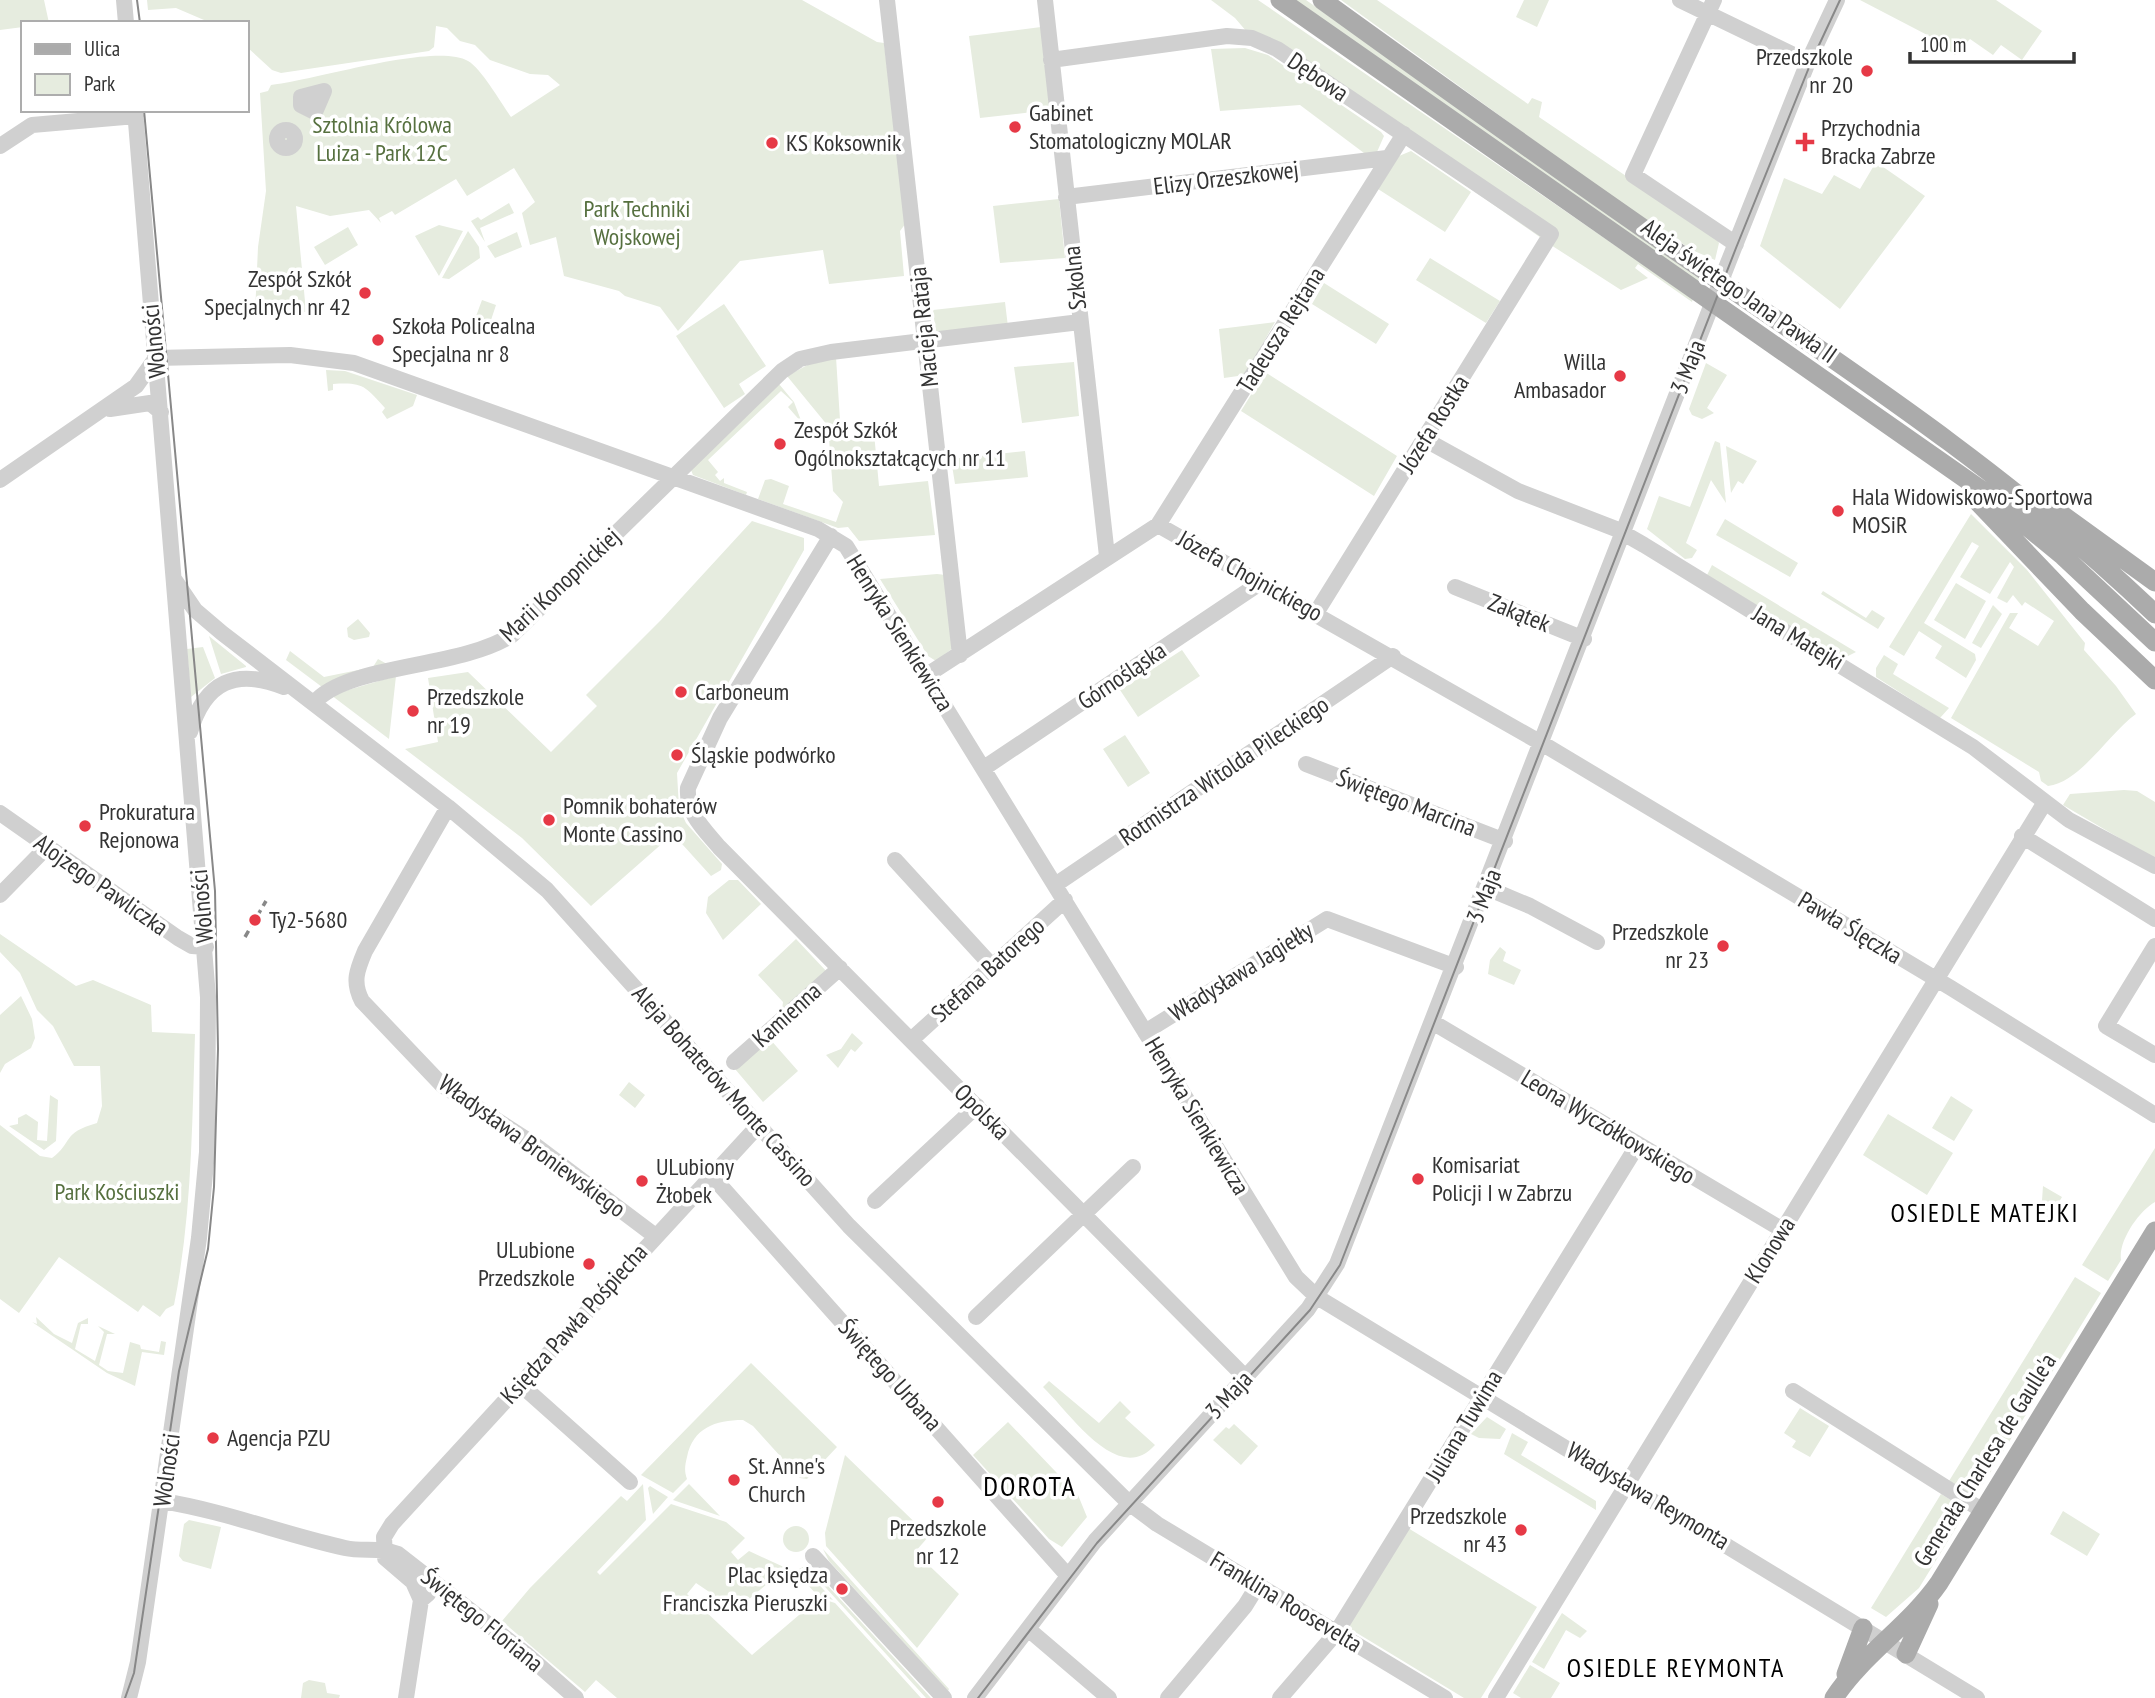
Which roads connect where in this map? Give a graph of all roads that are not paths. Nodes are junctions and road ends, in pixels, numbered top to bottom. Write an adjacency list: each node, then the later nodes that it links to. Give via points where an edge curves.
1 (124, 0): 9 (street)
2 (887, 0): 20 (street, Macieja Rataja)
3 (1045, 0): 10 (street, Szkolna)
4 (1279, 0): 24 (main road, Aleja świętego Jana Pawła II)
5 (1322, 0): 25 (main road, Aleja świętego Jana Pawła II, via 1543,160)
6 (1680, 0): 8 (street)
7 (1837, 0): 11 (street, 3 Maja)
8 (1711, 6): 11 (street); 18 (street, via 1633,175)
9 (126, 21)
10 (1051, 60): 13 (street, Dębowa, via 1227,36 1252,38 1277,49); 16 (street, Szkolna)
11 (1808, 62): 18 (street, 3 Maja)
12 (135, 113): 14 (street, via 32,125); 21 (street, Wolności)
13 (1404, 134): 15 (street, Tadeusza Rejtana); 17 (street, Dębowa)
14 (0, 146)
15 (1387, 158): 16 (street, Elizy Orzeszkowej); 29 (street, Tadeusza Rejtana)
16 (1066, 197): 19 (street, Szkolna)
17 (1550, 234): 26 (street, Józefa Rostka)
18 (1736, 244): 30 (street, 3 Maja)
19 (1080, 322): 20 (street, Marii Konopnickiej); 32 (street, Szkolna)
20 (925, 341): 27 (street, Marii Konopnickiej, via 800,359 782,371); 43 (street, Macieja Rataja)
21 (156, 358): 22 (street, Wolności); 23 (street, via 136,386); 27 (street, Henryka Sienkiewicza, via 290,355 341,359)
22 (161, 412): 23 (street, via 150,403); 33 (street, Wolności)
23 (94, 413): 28 (street)
24 (1894, 428): 42 (main road, Aleja świętego Jana Pawła II, via 2024,522); 46 (main road, via 2002,523 2082,611)
25 (1936, 430): 34 (main road); 38 (main road, Aleja świętego Jana Pawła II, via 2063,530)
26 (1424, 439): 30 (street, Jana Matejki, via 1518,491); 37 (street, Józefa Rostka)
27 (673, 479): 31 (street, Henryka Sienkiewicza); 48 (street, Marii Konopnickiej, via 506,639 449,660 344,682 324,692)
28 (0, 480)
29 (1158, 525): 32 (street, Józefa Chojnickiego); 35 (street, Józefa Chojnickiego)
30 (1625, 534): 41 (street, 3 Maja); 53 (street, Jana Matejki, via 1962,740)
31 (831, 536): 45 (street, Henryka Sienkiewicza, via 856,559); 71 (street, Opolska, via 720,718 687,800 698,822 719,846)
32 (1107, 556): 43 (street, Józefa Chojnickiego)
33 (174, 579): 39 (street, Aleja Bohaterów Monte Cassino, via 189,603); 40 (street, Wolności)
34 (2155, 582)
35 (1260, 583): 37 (street, Józefa Chojnickiego); 52 (street, Górnośląska)
36 (1455, 587): 41 (street, Zakątek)
37 (1316, 614): 44 (street, Józefa Chojnickiego)
38 (2155, 614)
39 (213, 625): 40 (street, via 191,617); 47 (street, Aleja Bohaterów Monte Cassino)
40 (178, 631): 50 (street, Wolności)
41 (1584, 639): 49 (street, 3 Maja)
42 (2155, 642)
43 (960, 655): 45 (street, Józefa Chojnickiego)
44 (1393, 656): 49 (street, Józefa Chojnickiego); 61 (street, Rotmistrza Witolda Pileckiego)
45 (927, 675): 52 (street, Henryka Sienkiewicza)
46 (2155, 680)
47 (299, 693): 48 (street, Aleja Bohaterów Monte Cassino); 50 (street, Aleja Bohaterów Monte Cassino, via 256,678 219,686 193,720)
48 (314, 704): 54 (street, Aleja Bohaterów Monte Cassino)
49 (1543, 744): 57 (street, 3 Maja); 72 (street, Pawła Ślęczka)
50 (188, 749): 68 (street, Wolności)
51 (1306, 764): 57 (street, Świętego Marcina)
52 (984, 768): 61 (street, Henryka Sienkiewicza)
53 (2045, 802): 56 (street, Klonowa); 60 (street, Jana Matejki)
54 (449, 807): 80 (street, Aleja Bohaterów Monte Cassino, via 556,900); 88 (street, Władysława Broniewskiego, via 365,951 355,980 362,1001 442,1085 532,1143)
55 (0, 813): 58 (street, Alojzego Pawliczka)
56 (2022, 836): 65 (street); 72 (street, Klonowa)
57 (1505, 841): 62 (street, 3 Maja)
58 (47, 847): 63 (street); 68 (street, Alojzego Pawliczka, via 178,939)
59 (895, 860): 69 (street)
60 (2155, 866)
61 (1055, 885): 64 (street, Henryka Sienkiewicza)
62 (1487, 888): 66 (street); 70 (street, 3 Maja)
63 (0, 895)
64 (1065, 901): 69 (street, Stefana Batorego); 74 (street, Henryka Sienkiewicza)
65 (2155, 919)
66 (1597, 942)
67 (2155, 946): 76 (street, via 2106,1026)
68 (206, 947): 97 (street, Wolności, via 204,1192)
69 (992, 966): 75 (street, Stefana Batorego)
70 (1456, 967): 73 (street, 3 Maja); 74 (street, Władysława Jagiełły, via 1327,919)
71 (840, 968): 75 (street, Opolska); 77 (street, Kamienna)
72 (1935, 979): 79 (street, Pawła Ślęczka); 86 (street, Klonowa)
73 (1434, 1023): 81 (street, Leona Wyczółkowskiego); 89 (street, 3 Maja, via 1338,1264)
74 (1145, 1032): 89 (street, Henryka Sienkiewicza, via 1296,1277)
75 (911, 1040): 78 (street, Opolska)
76 (2155, 1055)
77 (734, 1062)
78 (977, 1106): 84 (street); 85 (street, Opolska)
79 (2155, 1115)
80 (758, 1126): 83 (street, Księdza Pawła Pośpiecha); 98 (street, Aleja Bohaterów Monte Cassino, via 849,1226)
81 (1637, 1146): 86 (street, Leona Wyczółkowskiego); 94 (street, Juliana Tuwima)
82 (1133, 1167): 85 (street)
83 (710, 1175): 88 (street, Księdza Pawła Pośpiecha); 104 (street, Świętego Urbana)
84 (875, 1201)
85 (1085, 1215): 90 (street); 91 (street, Opolska)
86 (1783, 1230): 96 (street, Klonowa)
87 (2155, 1231): 99 (main road, Generała Charlesa de Gaulle'a)
88 (654, 1235): 92 (street, Księdza Pawła Pośpiecha)
89 (1317, 1297): 91 (street, 3 Maja); 94 (street, Władysława Reymonta)
90 (976, 1318)
91 (1245, 1377): 98 (street, 3 Maja)
92 (520, 1384): 95 (street); 100 (street, Księdza Pawła Pośpiecha)
93 (1793, 1391): 99 (street)
94 (1483, 1395): 96 (street, Władysława Reymonta); 111 (street, Juliana Tuwima)
95 (630, 1482)
96 (1626, 1484): 109 (street, Władysława Reymonta); 124 (street, Klonowa)
97 (162, 1501): 102 (street); 115 (street, Wolności)
98 (1129, 1503): 104 (street, 3 Maja); 106 (street, Franklina Roosevelta)
99 (1983, 1511): 105 (main road, Generała Charlesa de Gaulle'a)
100 (392, 1524): 101 (street, Księdza Pawła Pośpiecha); 102 (street, Księdza Pawła Pośpiecha)
101 (383, 1549): 102 (street); 107 (street, Świętego Floriana, via 398,1554); 108 (street, Świętego Floriana, via 387,1562 414,1582)
102 (356, 1550)
103 (813, 1556): 118 (street)
104 (1068, 1576): 110 (street, 3 Maja)
105 (1939, 1583): 112 (main road, Generała Charlesa de Gaulle'a); 113 (main road)
106 (1258, 1585): 111 (street, Franklina Roosevelta); 121 (street)
107 (450, 1594): 108 (street, via 436,1590); 117 (street, Świętego Floriana)
108 (422, 1600): 116 (street)
109 (1863, 1628): 112 (street, Władysława Reymonta); 114 (main road)
110 (1028, 1629): 119 (street, 3 Maja); 120 (street)
111 (1336, 1633): 122 (street, Juliana Tuwima); 123 (street, Franklina Roosevelta)
112 (1884, 1641): 113 (street, Władysława Reymonta); 114 (main road, Generała Charlesa de Gaulle'a)
113 (1906, 1654): 125 (street, Władysława Reymonta)
114 (1839, 1692)
115 (129, 1698)
116 (407, 1698)
117 (576, 1698)
118 (944, 1698)
119 (975, 1698)
120 (1109, 1698)
121 (1168, 1698)
122 (1280, 1698)
123 (1445, 1698)
124 (1496, 1698)
125 (1977, 1698)

